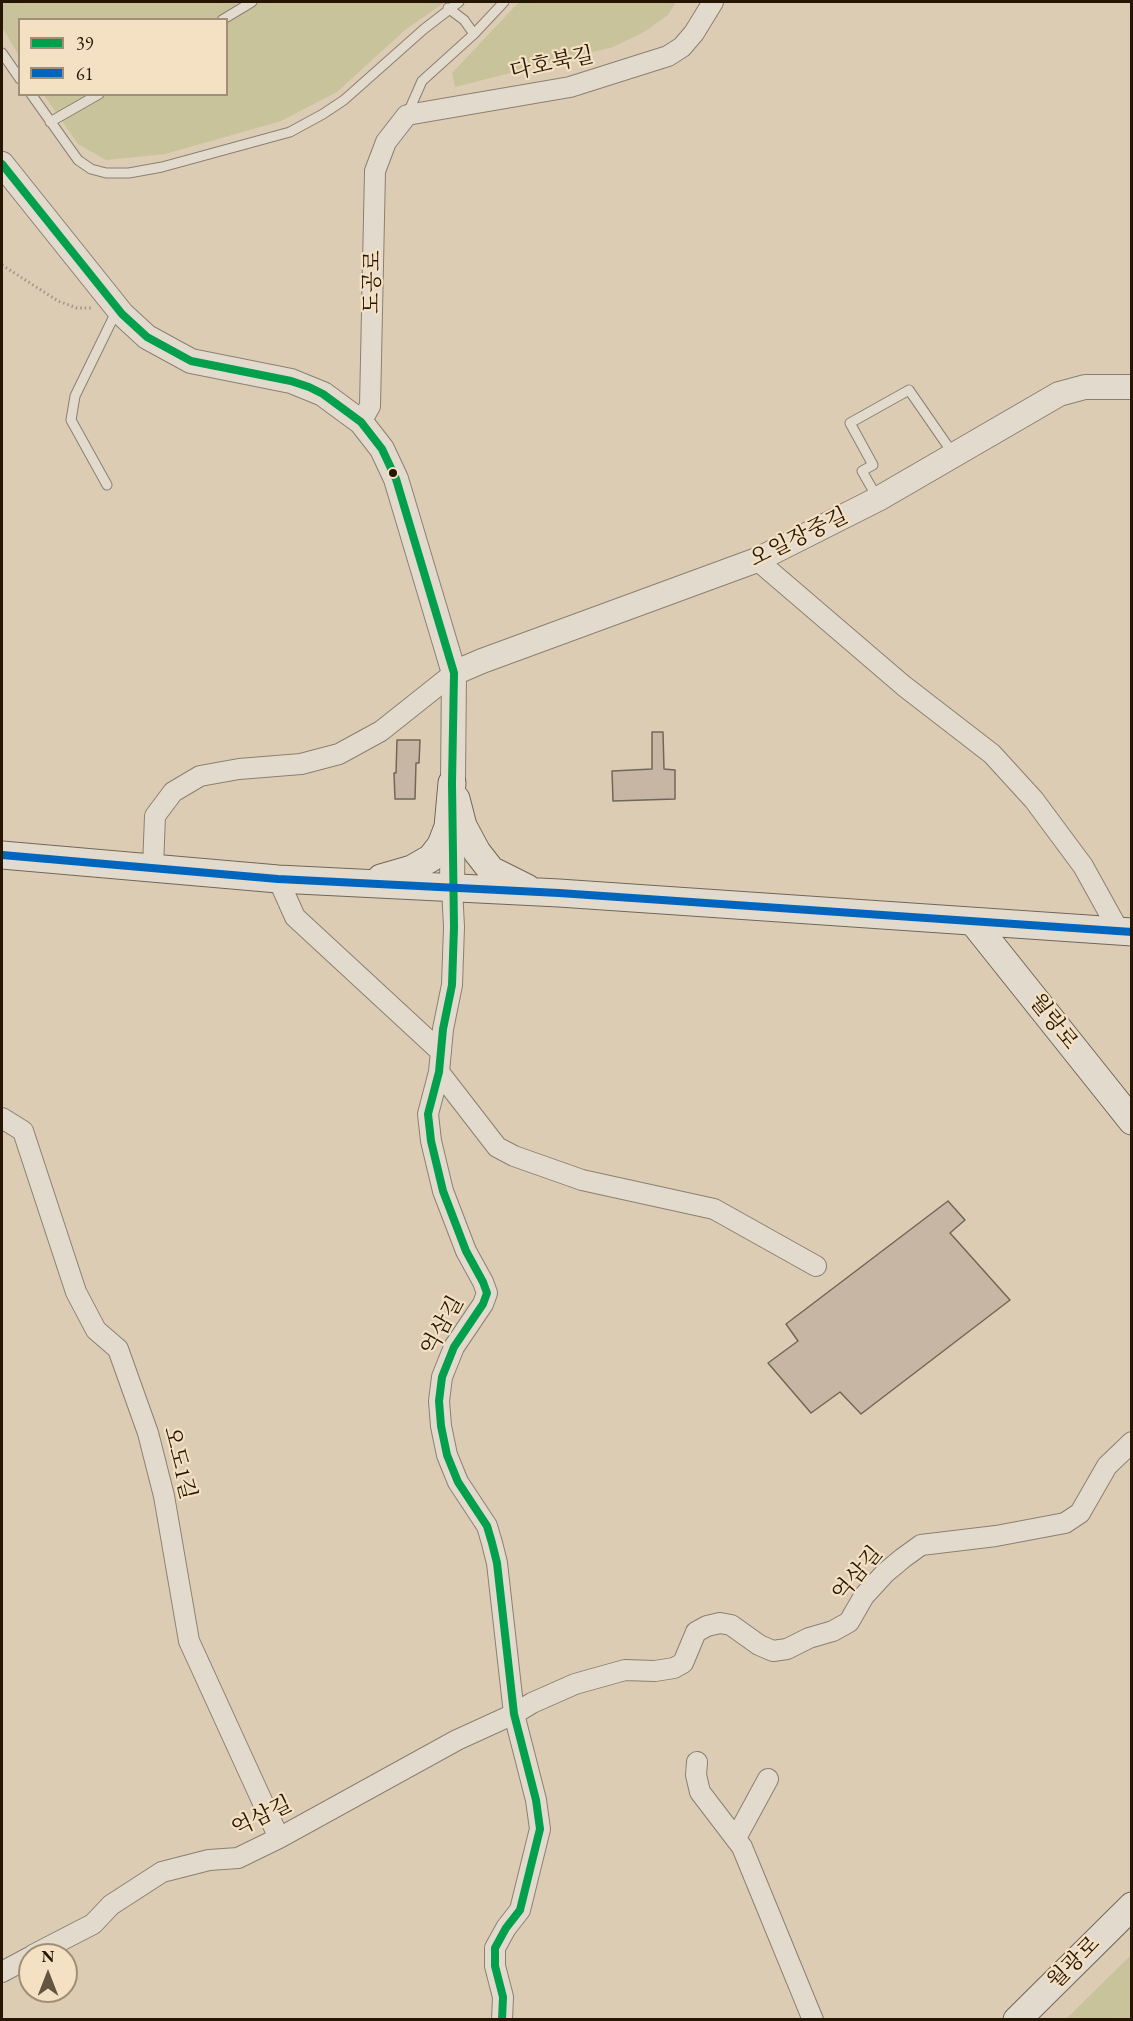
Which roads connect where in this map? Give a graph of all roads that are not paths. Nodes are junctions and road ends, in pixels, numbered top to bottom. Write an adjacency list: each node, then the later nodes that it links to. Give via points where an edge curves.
1 (252, 2): 6 (lane)
2 (459, 2): 5 (lane)
3 (504, 2): 7 (lane)
4 (713, 2): 12 (street, 다호북길, via 694,33 668,56 570,87)
5 (448, 8): 7 (lane); 13 (lane, via 344,100 290,132 162,167 106,173 78,160)
6 (225, 18)
7 (474, 34): 12 (lane, via 422,81)
8 (2, 53): 9 (lane)
9 (18, 76)
10 (32, 96): 13 (lane)
11 (96, 96): 13 (lane)
12 (407, 115): 17 (street, 도공로, via 386,142 375,171)
13 (50, 122)
14 (2, 164): 15 (street)
15 (118, 308): 17 (street, via 134,327 174,354 309,387); 19 (lane, via 75,396 70,420)
16 (1131, 387): 18 (street, 오일장중길, via 1085,387 1059,394)
17 (366, 414): 22 (street, via 389,463)
18 (954, 455): 20 (street, 오일장중길); 20 (lane, via 909,390 850,423 873,465 862,471)
19 (107, 485)
20 (878, 499): 21 (street, 오일장중길)
21 (757, 560): 22 (street, 오일장중길); 31 (street, via 904,686 992,754 1034,800)
22 (454, 673): 23 (street); 25 (street, via 381,731 339,754 302,764 239,768 200,776 173,792 155,816)
23 (452, 783): 27 (main road, via 448,827 431,858 386,877); 28 (street); 29 (main road, via 463,826 491,870 530,889)
24 (2, 855): 25 (main road)
25 (153, 867): 26 (main road)
26 (278, 879): 27 (main road); 32 (street, via 295,917)
27 (342, 883): 28 (main road)
28 (452, 888): 29 (main road); 32 (street, 억삼길, via 452,985)
29 (559, 893): 30 (main road)
30 (974, 923): 31 (main road); 34 (main road, 월랑로)
31 (1125, 932)
32 (440, 1062): 35 (street, via 497,1147 582,1180 714,1209); 37 (street, 억삼길, via 428,1114 431,1141 443,1191 487,1293 454,1347 442,1377 441,1426 458,1482 487,1526 492,1543)
33 (2, 1118): 40 (street, 오도1길, via 23,1131 76,1292 96,1330 118,1349 148,1433 164,1496 189,1641)
34 (1131, 1121)
35 (816, 1266)
36 (1131, 1442): 37 (street, 억삼길, via 1107,1466 1080,1513 1065,1523 921,1545 885,1573 864,1596 849,1622 833,1632 773,1651 731,1625 713,1624 696,1632 683,1663 674,1668 625,1670 575,1684)
37 (514, 1714): 40 (street, 억삼길, via 457,1740); 46 (street, 억삼길, via 540,1829 520,1910 495,1948 503,1997)
38 (697, 1762): 41 (street, via 700,1792)
39 (768, 1779): 41 (street)
40 (279, 1838): 43 (street, 억삼길, via 238,1857 162,1872 111,1905 93,1924)
41 (736, 1838): 47 (street)
42 (1131, 1906): 48 (main road, 월광로)
43 (57, 1943)
44 (18, 1963): 45 (street, 억삼길)
45 (2, 1972)
46 (502, 2019)
47 (813, 2019)
48 (1017, 2019)

